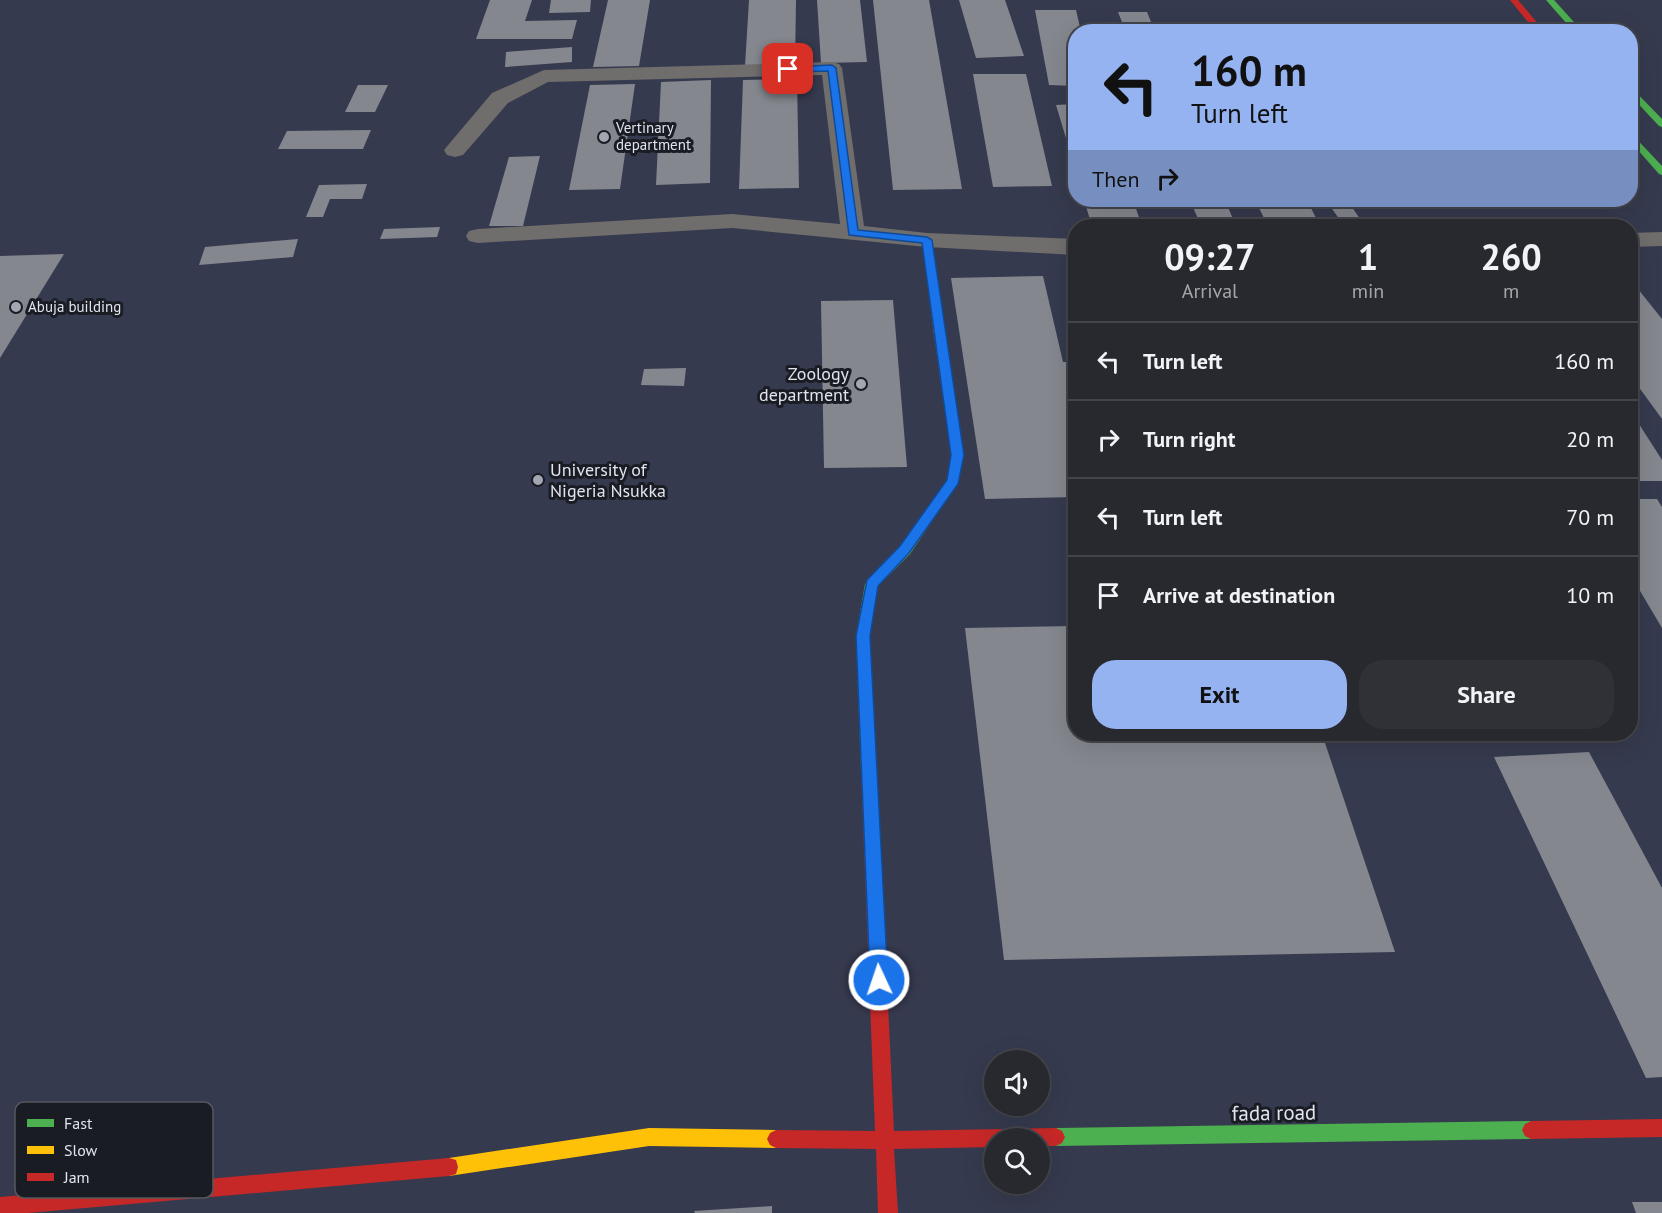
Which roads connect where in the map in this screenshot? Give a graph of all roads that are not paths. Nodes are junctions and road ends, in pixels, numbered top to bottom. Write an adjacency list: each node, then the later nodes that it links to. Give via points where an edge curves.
1 (1514, 0): 3 (street)
2 (1551, 0): 4 (street)
3 (1534, 24)
4 (1572, 24)
5 (1638, 98): 6 (street)
6 (1662, 124)
7 (1638, 144): 9 (street)
8 (455, 150): 10 (street, via 500,98 544,76 832,68)
9 (1662, 172)
10 (853, 233): 11 (street, via 732,221); 13 (street)
11 (478, 236)
12 (1662, 239): 14 (street)
13 (927, 240): 15 (street); 17 (street, via 957,455 953,481 904,550 872,584 863,636)
14 (1638, 240)
15 (1068, 247)
16 (1662, 1128): 17 (street, fada road)
17 (886, 1140): 18 (street, fada road, via 649,1137 421,1171); 21 (street)
18 (213, 1188)
19 (96, 1198): 20 (street, fada road)
20 (0, 1206)
21 (888, 1213)

